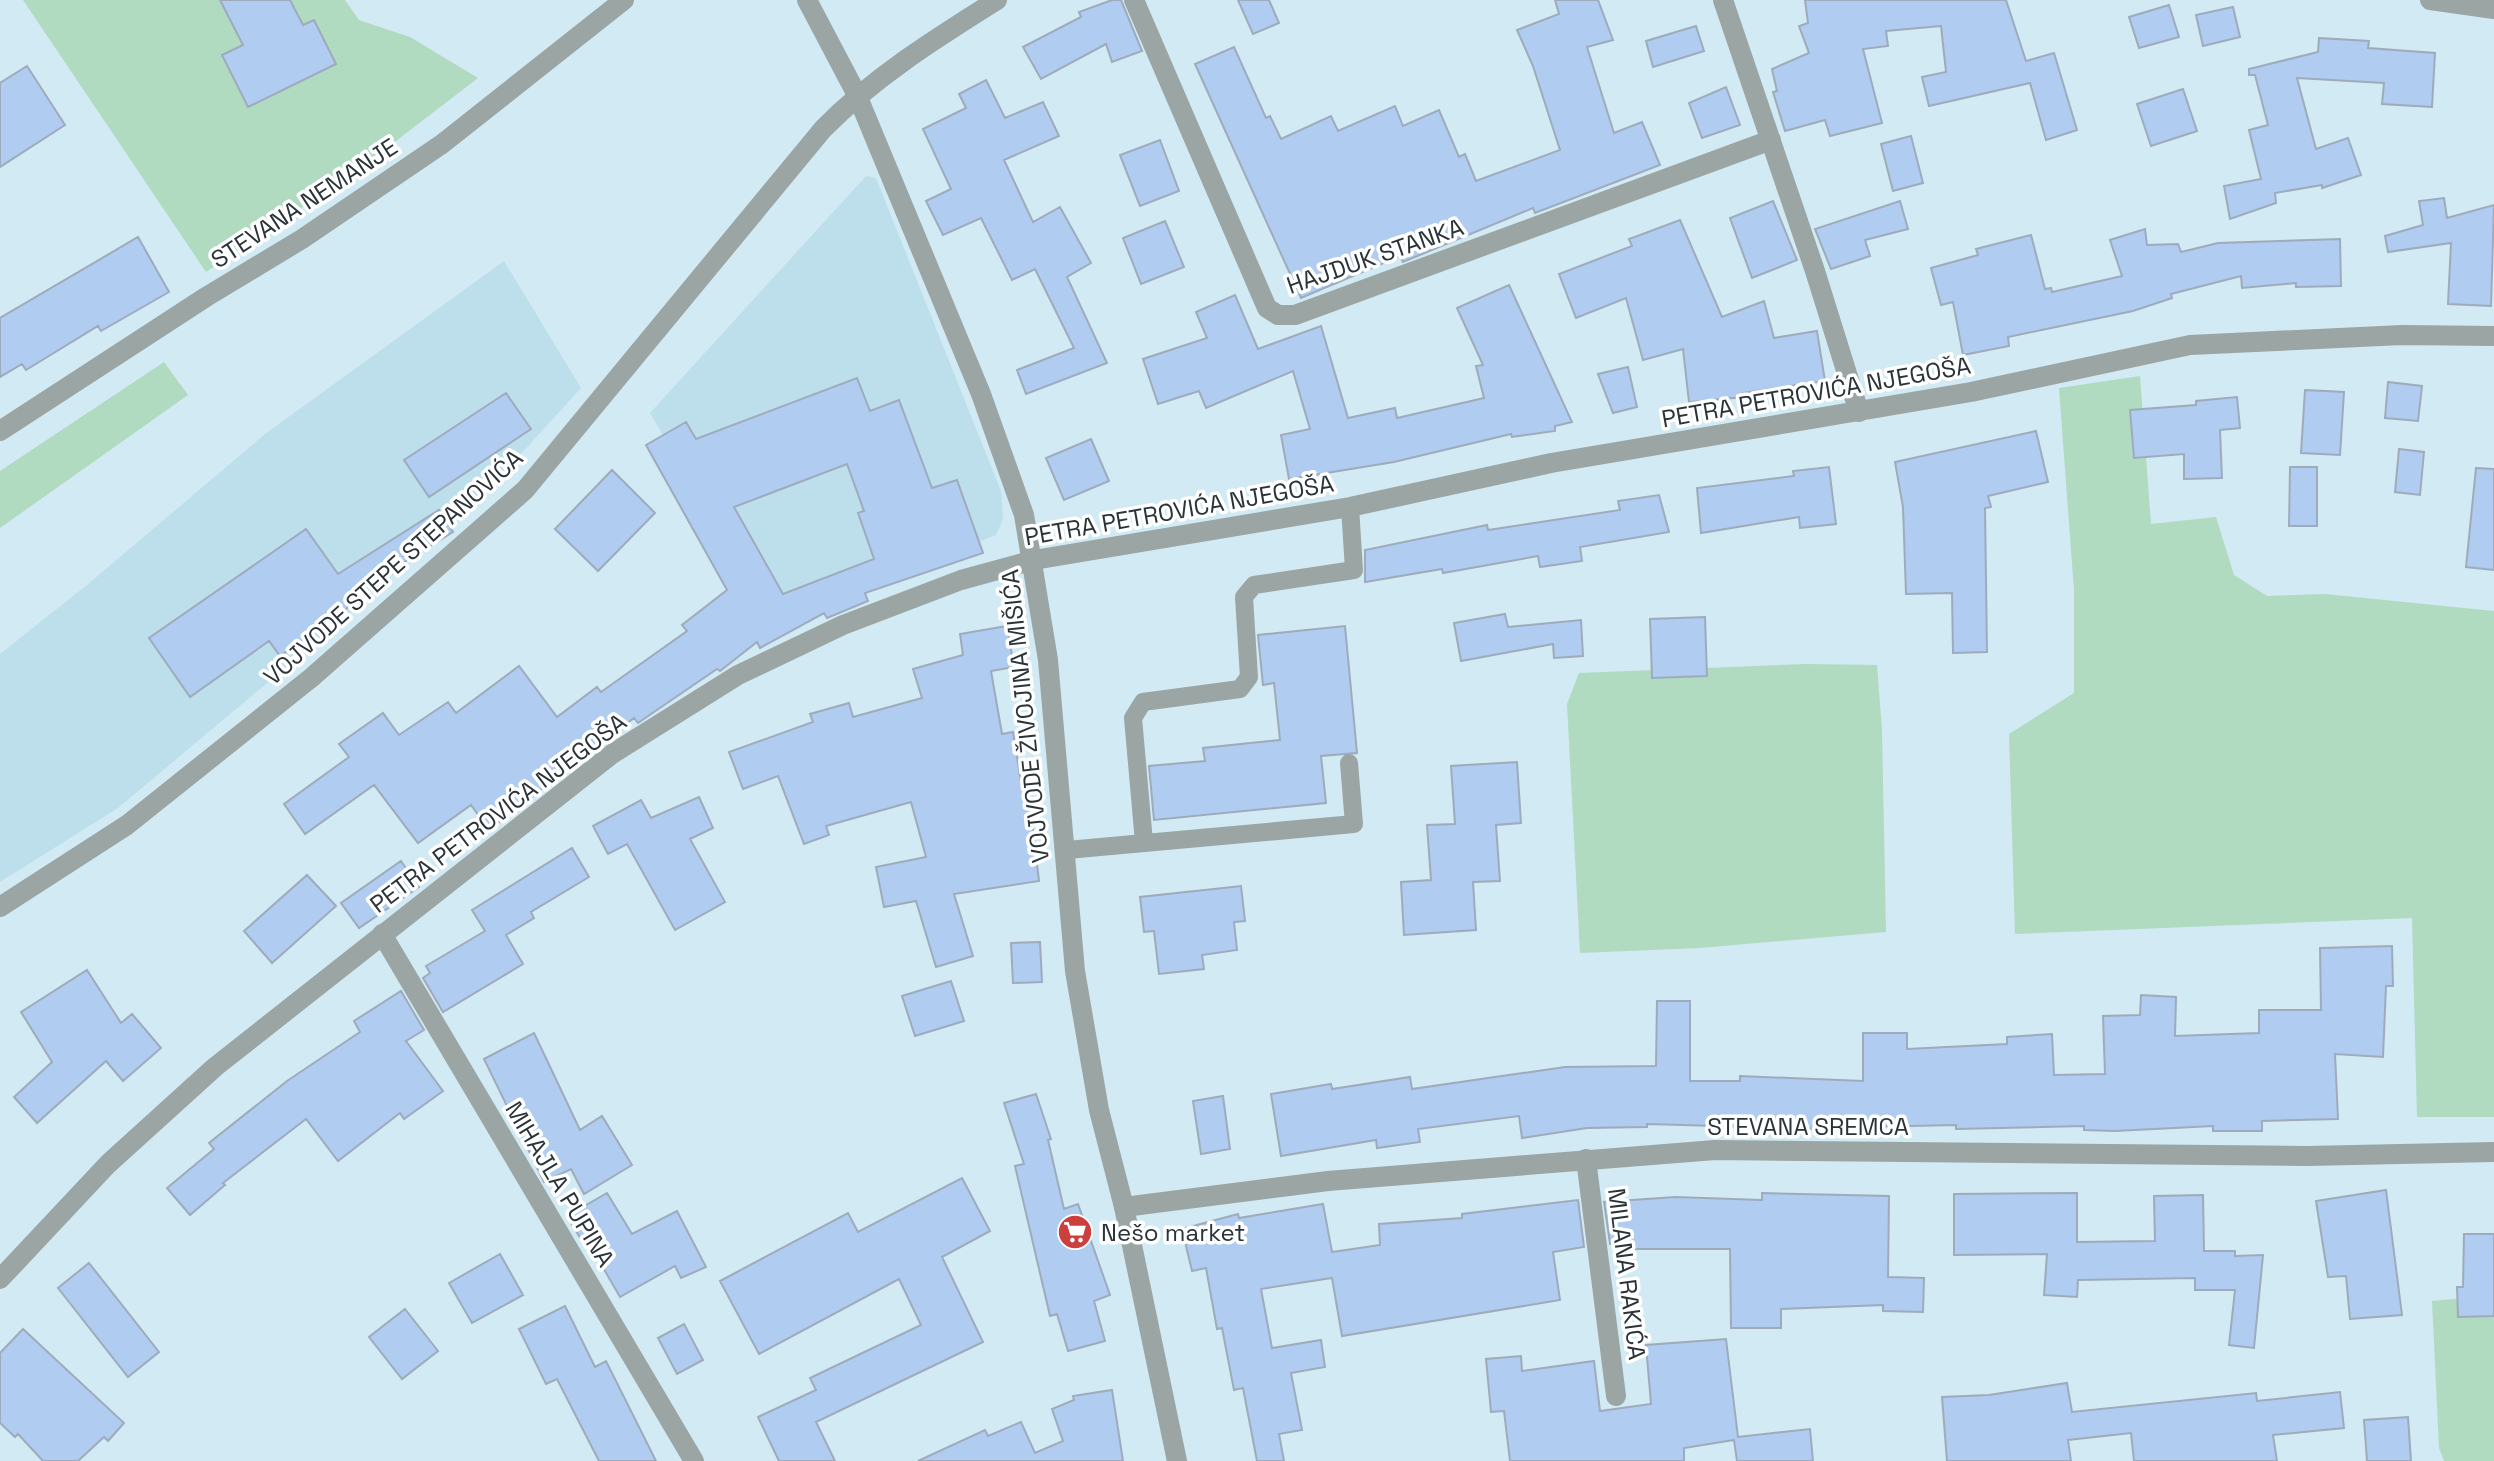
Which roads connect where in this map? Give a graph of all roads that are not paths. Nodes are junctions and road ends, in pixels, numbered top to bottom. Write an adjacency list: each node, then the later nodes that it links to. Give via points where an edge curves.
1 (624, 0): 12 (street, STEVANA NEMANJE, via 442,144)
2 (807, 0): 8 (street, VOJVODE ŽIVOJINA MIŠIĆA)
3 (997, 0): 8 (street, VOJVODE STEPE STEPANOVIĆA)
4 (1134, 0): 9 (street, HAJDUK STANKA, via 1267,308 1278,315 1295,315)
5 (1723, 0): 9 (street)
6 (2430, 0): 7 (street)
7 (2494, 9)
8 (857, 95): 14 (street, VOJVODE ŽIVOJINA MIŠIĆA, via 981,394 1024,515); 18 (street, VOJVODE STEPE STEPANOVIĆA, via 823,129 525,490 311,678 127,825)
9 (1771, 140): 11 (street)
10 (2494, 336): 11 (street, PETRA PETROVIĆA NJEGOŠA, via 2190,345)
11 (1859, 412): 13 (street, PETRA PETROVIĆA NJEGOŠA, via 1551,463)
12 (0, 431)
13 (1350, 507): 14 (street, PETRA PETROVIĆA NJEGOŠA); 16 (lane, via 1354,570 1254,585 1244,597 1249,677 1240,689 1143,702 1133,718)
14 (1034, 560): 17 (street, VOJVODE ŽIVOJINA MIŠIĆA); 19 (street, PETRA PETROVIĆA NJEGOŠA, via 961,580 843,625 738,675 612,754)
15 (1349, 763): 16 (lane, via 1354,824)
16 (1144, 842): 17 (lane)
17 (1067, 850): 22 (street, VOJVODE ŽIVOJINA MIŠIĆA, via 1075,971 1099,1110)
18 (0, 907)
19 (382, 934): 23 (street, PETRA PETROVIĆA NJEGOŠA, via 215,1067 108,1164); 25 (street, MIHAJLA PUPINA)
20 (2494, 1152): 21 (street, STEVANA SREMCA, via 2307,1156 1715,1150)
21 (1586, 1159): 22 (street, STEVANA SREMCA, via 1328,1181); 24 (street, MILANA RAKIĆA)
22 (1124, 1207): 26 (street, VOJVODE ŽIVOJINA MIŠIĆA)
23 (0, 1279)
24 (1616, 1396)
25 (694, 1461)
26 (1177, 1461)

